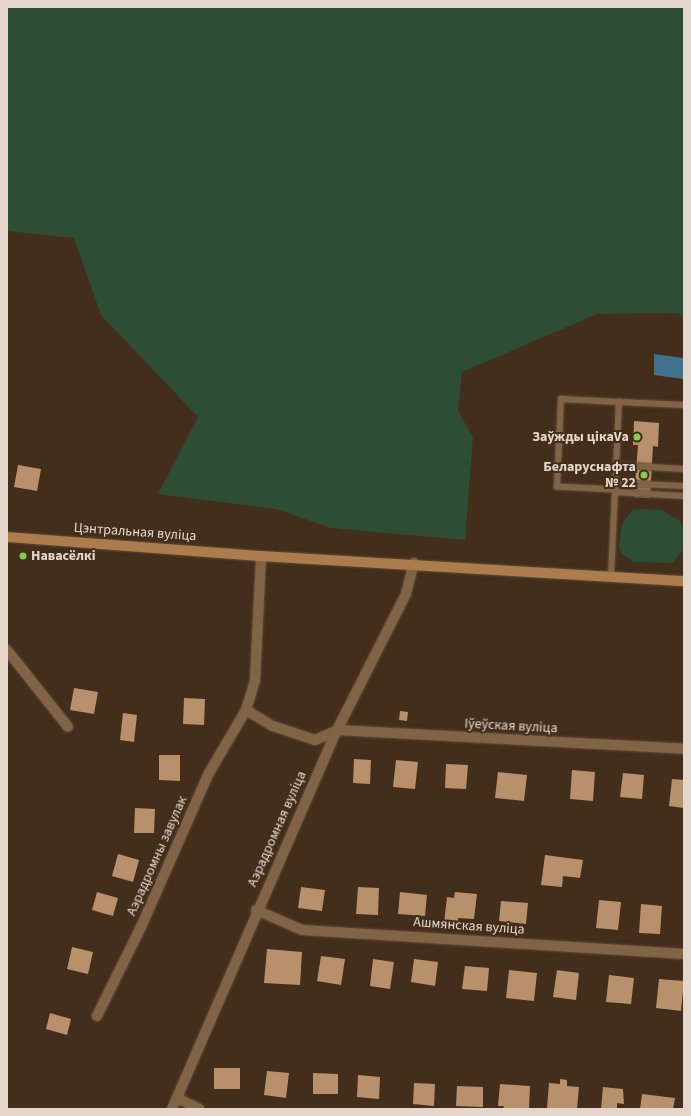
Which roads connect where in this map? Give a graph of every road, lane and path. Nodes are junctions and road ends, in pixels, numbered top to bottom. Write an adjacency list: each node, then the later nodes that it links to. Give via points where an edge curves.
1 (619, 402): 2 (lane); 3 (lane); 7 (lane, via 561,399 557,487)
2 (684, 405)
3 (616, 465): 4 (lane); 5 (lane)
4 (684, 469)
5 (615, 483): 6 (lane); 7 (lane)
6 (684, 486)
7 (615, 491): 8 (lane); 12 (lane)
8 (684, 496)
9 (7, 537): 10 (main road, Цэнтральная вуліца)
10 (261, 556): 11 (main road, Цэнтральная вуліца); 15 (street, Аэрадромны завулак, via 255,680)
11 (414, 563): 12 (main road, Цэнтральная вуліца); 17 (street, Аэрадромная вуліца, via 406,594)
12 (611, 576): 13 (main road, Цэнтральная вуліца)
13 (684, 581)
14 (7, 650): 16 (street)
15 (246, 710): 17 (street, via 273,726 315,740); 21 (street, Аэрадромны завулак, via 209,773 141,927)
16 (68, 727)
17 (337, 730): 18 (street, Іўеўская вуліца); 19 (street, Аэрадромная вуліца)
18 (684, 749)
19 (256, 910): 20 (street, Ашмянская вуліца, via 302,930); 22 (street, Аэрадромная вуліца)
20 (684, 954)
21 (97, 1016)
22 (176, 1098): 23 (street, Аэрадромная вуліца); 24 (street)
23 (172, 1109)
24 (200, 1109)

